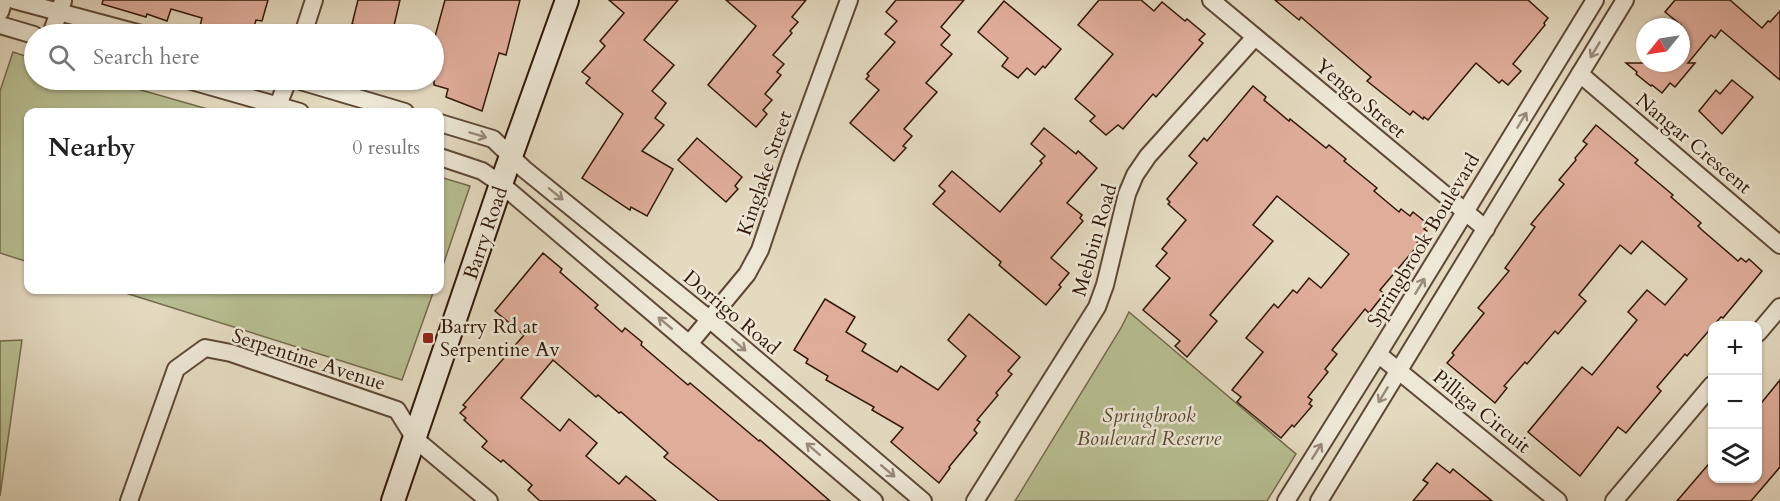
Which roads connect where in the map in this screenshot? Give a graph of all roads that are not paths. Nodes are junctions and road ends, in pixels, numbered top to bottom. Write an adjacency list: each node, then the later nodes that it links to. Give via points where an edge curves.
1 (4, 0): 10 (street)
2 (14, 0): 9 (street)
3 (314, 0): 14 (street)
4 (567, 0): 26 (street, Barry Road)
5 (849, 0): 33 (street, Kinglake Street, via 760,250 747,274)
6 (1210, 0): 17 (street, Yengo Street)
7 (1625, 0): 11 (street)
8 (1591, 2): 11 (street); 29 (street, Springbrook Boulevard, one-way to 8)
9 (61, 5): 12 (street); 13 (street)
10 (0, 12)
11 (1612, 22): 18 (street, one-way to 18)
12 (54, 24)
13 (113, 24)
14 (306, 24)
15 (0, 25): 16 (street)
16 (24, 32)
17 (1255, 37): 29 (street, Yengo Street); 45 (street, Mebbin Road, via 1148,156 1136,175 1127,194 1097,307)
18 (1580, 74): 30 (street); 31 (street, Nangar Crescent)
19 (225, 90): 22 (street)
20 (284, 90): 22 (street)
21 (331, 90): 24 (street)
22 (278, 105): 23 (street)
23 (287, 108)
24 (392, 108)
25 (444, 124): 26 (street, Dorrigo Road, one-way to 26, via 493,139)
26 (511, 157): 28 (street, Barry Road); 33 (street, Dorrigo Road, one-way to 33)
27 (444, 158): 28 (street, via 482,171)
28 (501, 184): 35 (street, one-way to 28); 39 (street, Barry Road)
29 (1465, 212): 30 (street, Yengo Street); 36 (street, Springbrook Boulevard, one-way to 29)
30 (1485, 229): 37 (street)
31 (1780, 244)
32 (1780, 307): 34 (street)
33 (709, 319): 35 (street, Kinglake Street); 44 (street, Dorrigo Road, one-way to 44)
34 (1762, 328)
35 (689, 344): 43 (street, one-way to 35)
36 (1378, 354): 37 (street, Pilliga Circuit); 46 (street, Springbrook Boulevard, one-way to 36)
37 (1399, 371): 47 (street, one-way to 47); 48 (street, Pilliga Circuit)
38 (1708, 391): 49 (street)
39 (415, 439): 40 (street, Serpentine Avenue, via 397,410 231,353 204,348 176,369); 41 (street, Barry Road); 42 (street)
40 (129, 501)
41 (393, 501)
42 (489, 501)
43 (874, 501)
44 (923, 501)
45 (975, 501)
46 (1286, 501)
47 (1319, 501)
48 (1558, 501)
49 (1614, 501)

